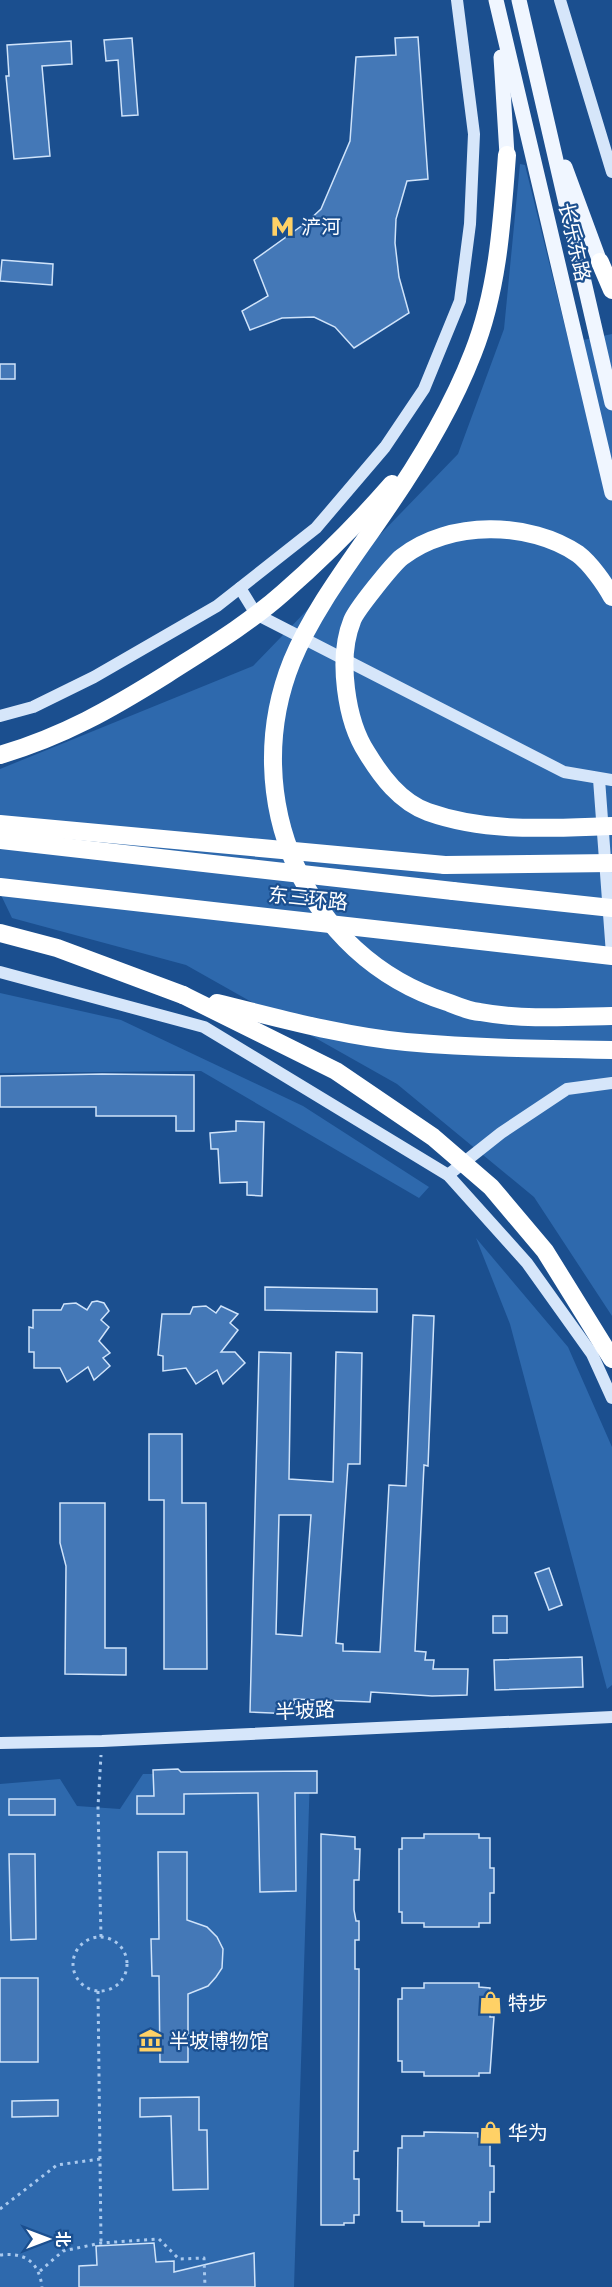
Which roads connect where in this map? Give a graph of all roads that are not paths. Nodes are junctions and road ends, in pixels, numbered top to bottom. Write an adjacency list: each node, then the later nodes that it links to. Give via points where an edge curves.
1 (457, 0): 13 (main road, via 474,134 470,224 460,301 424,389 385,447 316,528)
2 (495, 0): 6 (main road); 12 (main road, 长乐东路)
3 (519, 0): 5 (main road, 长乐东路)
4 (560, 0): 7 (main road)
5 (543, 107): 8 (main road); 10 (main road, 长乐东路)
6 (507, 155): 11 (highway, bridge, via 494,282 473,353)
7 (612, 172)
8 (600, 262): 9 (highway)
9 (612, 290)
10 (612, 403)
11 (430, 443): 16 (highway, bridge, via 351,531 281,595 114,708 44,742); 29 (highway, bridge, via 341,574 292,661 277,715 272,769 279,818 291,858 312,899 353,950 387,975 429,996 478,1012 549,1018)
12 (612, 493)
13 (240, 588): 15 (main road, via 217,606 110,669 33,707); 17 (main road, via 256,614 564,772)
14 (612, 597): 20 (highway, bridge, via 579,555 533,533 489,527 439,538 402,557 352,621 345,697 358,740 385,782 425,811 471,825 531,829)
15 (0, 716)
16 (0, 755)
17 (599, 779): 18 (main road); 26 (main road)
18 (612, 780)
19 (0, 824): 22 (highway, bridge, via 445,865)
20 (612, 826)
21 (0, 840): 24 (highway, 东三环路, bridge)
22 (612, 863)
23 (0, 887): 26 (highway, 东三环路, bridge)
24 (612, 908)
25 (0, 933): 28 (highway, via 57,948)
26 (612, 955)
27 (0, 972): 32 (main road, via 204,1027)
28 (183, 995): 30 (highway, bridge, via 307,1025 404,1042); 33 (highway, bridge, via 336,1071 433,1137 491,1187 545,1251)
29 (612, 1016)
30 (612, 1050)
31 (612, 1083): 32 (main road, via 567,1089)
32 (448, 1175): 34 (main road, via 527,1263 591,1354)
33 (612, 1359)
34 (612, 1398)
35 (612, 1717): 36 (main road, 半坡路)
36 (0, 1743)

